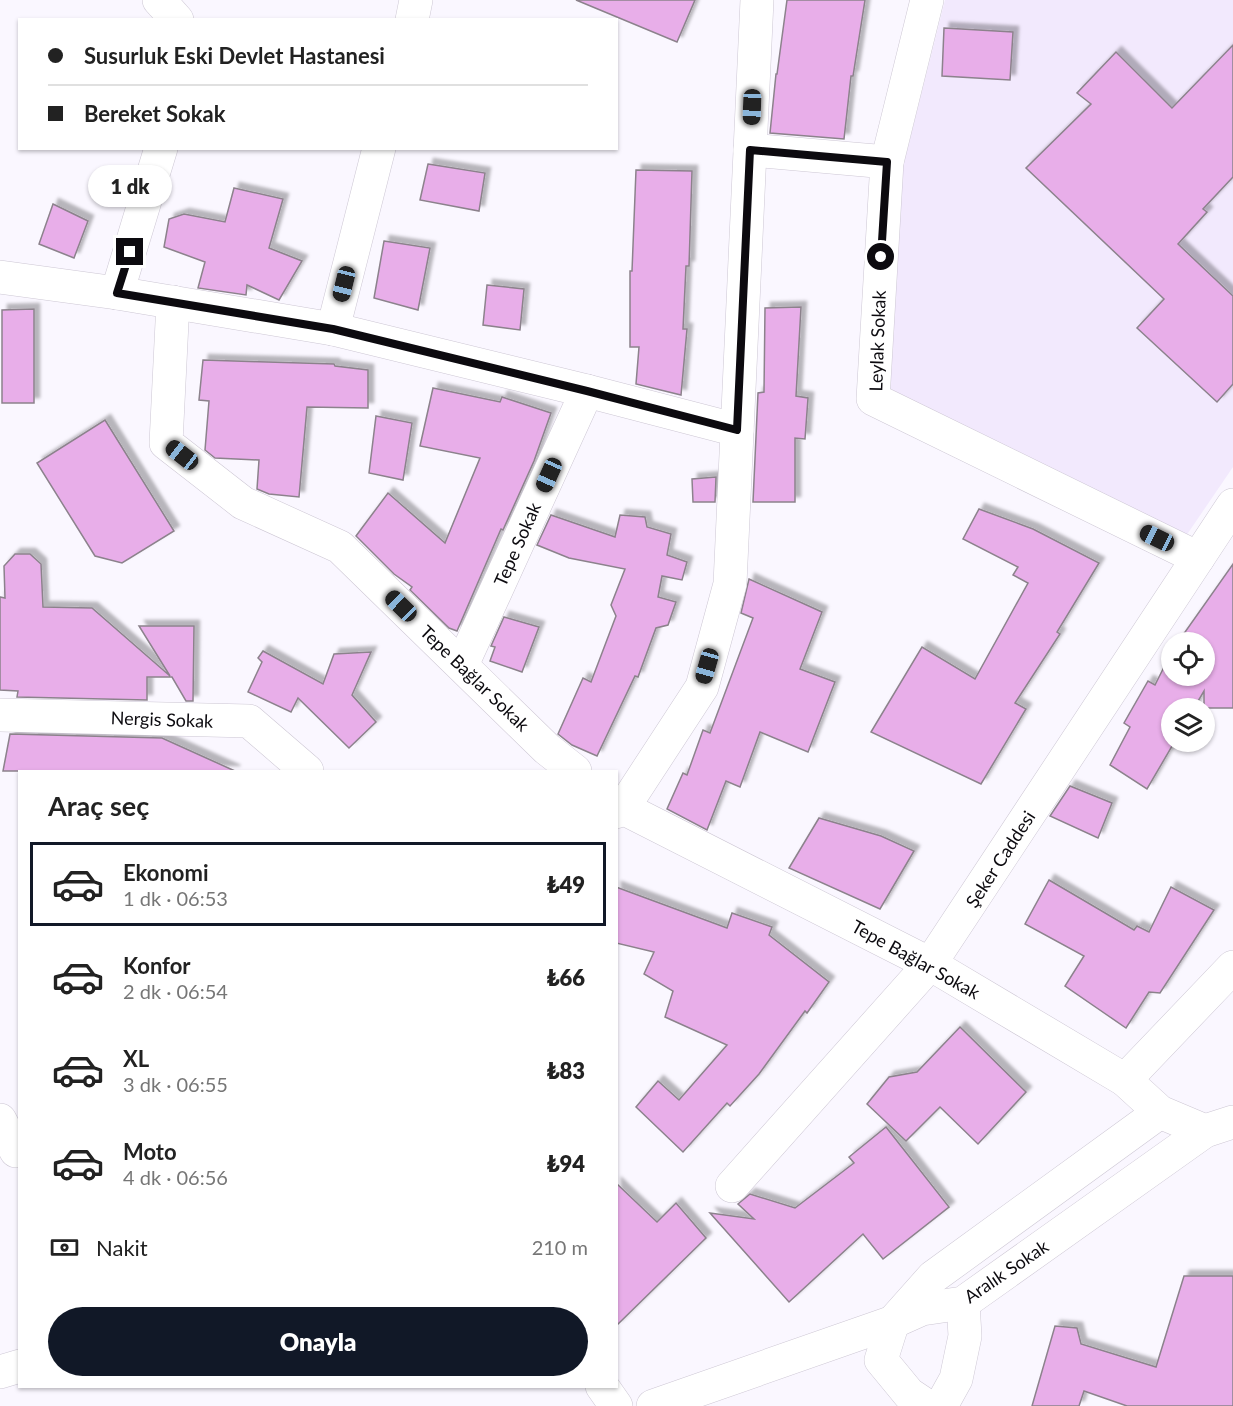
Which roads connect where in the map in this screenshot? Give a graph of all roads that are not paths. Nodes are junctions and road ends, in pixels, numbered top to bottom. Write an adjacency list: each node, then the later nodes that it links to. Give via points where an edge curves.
1 (159, 0): 5 (street)
2 (416, 0): 6 (street)
3 (757, 0): 9 (street)
4 (927, 0): 10 (street, Leylak Sokak)
5 (175, 18)
6 (412, 18)
7 (160, 150): 12 (street)
8 (378, 150): 14 (street)
9 (750, 150): 10 (street); 16 (street)
10 (887, 162): 18 (street, Leylak Sokak, via 873,399)
11 (0, 277): 12 (street)
12 (117, 293): 13 (street)
13 (173, 302): 14 (street); 19 (street, Tepe Bağlar Sokak, via 166,443 243,503 340,547)
14 (333, 329): 15 (street)
15 (587, 391): 16 (street); 19 (street, Tepe Sokak)
16 (737, 430): 23 (street, via 730,584 702,687)
17 (1233, 505): 18 (street, Şeker Caddesi)
18 (1198, 558): 24 (street, Şeker Caddesi)
19 (462, 665): 22 (street, Tepe Bağlar Sokak, via 547,749)
20 (0, 715): 21 (street, Nergis Sokak, via 249,721)
21 (306, 770)
22 (575, 770)
23 (619, 808): 24 (street, Tepe Bağlar Sokak)
24 (930, 964): 26 (street, Tepe Bağlar Sokak); 31 (street, Şeker Caddesi)
25 (1233, 967): 26 (street)
26 (1125, 1080): 27 (street, Tepe Bağlar Sokak)
27 (1160, 1112): 29 (street, Tepe Bağlar Sokak); 33 (street, via 933,1277)
28 (0, 1120): 30 (street)
29 (1219, 1127): 32 (street, Aralık Sokak)
30 (12, 1152)
31 (732, 1186)
32 (963, 1303): 33 (street, Aralık Sokak, via 922,1310); 40 (street, via 965,1336 956,1379)
33 (893, 1322): 38 (street, Aralık Sokak); 39 (street, via 881,1360 909,1394)
34 (18, 1367): 35 (street)
35 (0, 1372)
36 (603, 1388): 37 (street)
37 (616, 1406)
38 (653, 1406)
39 (927, 1406)
40 (941, 1406)

